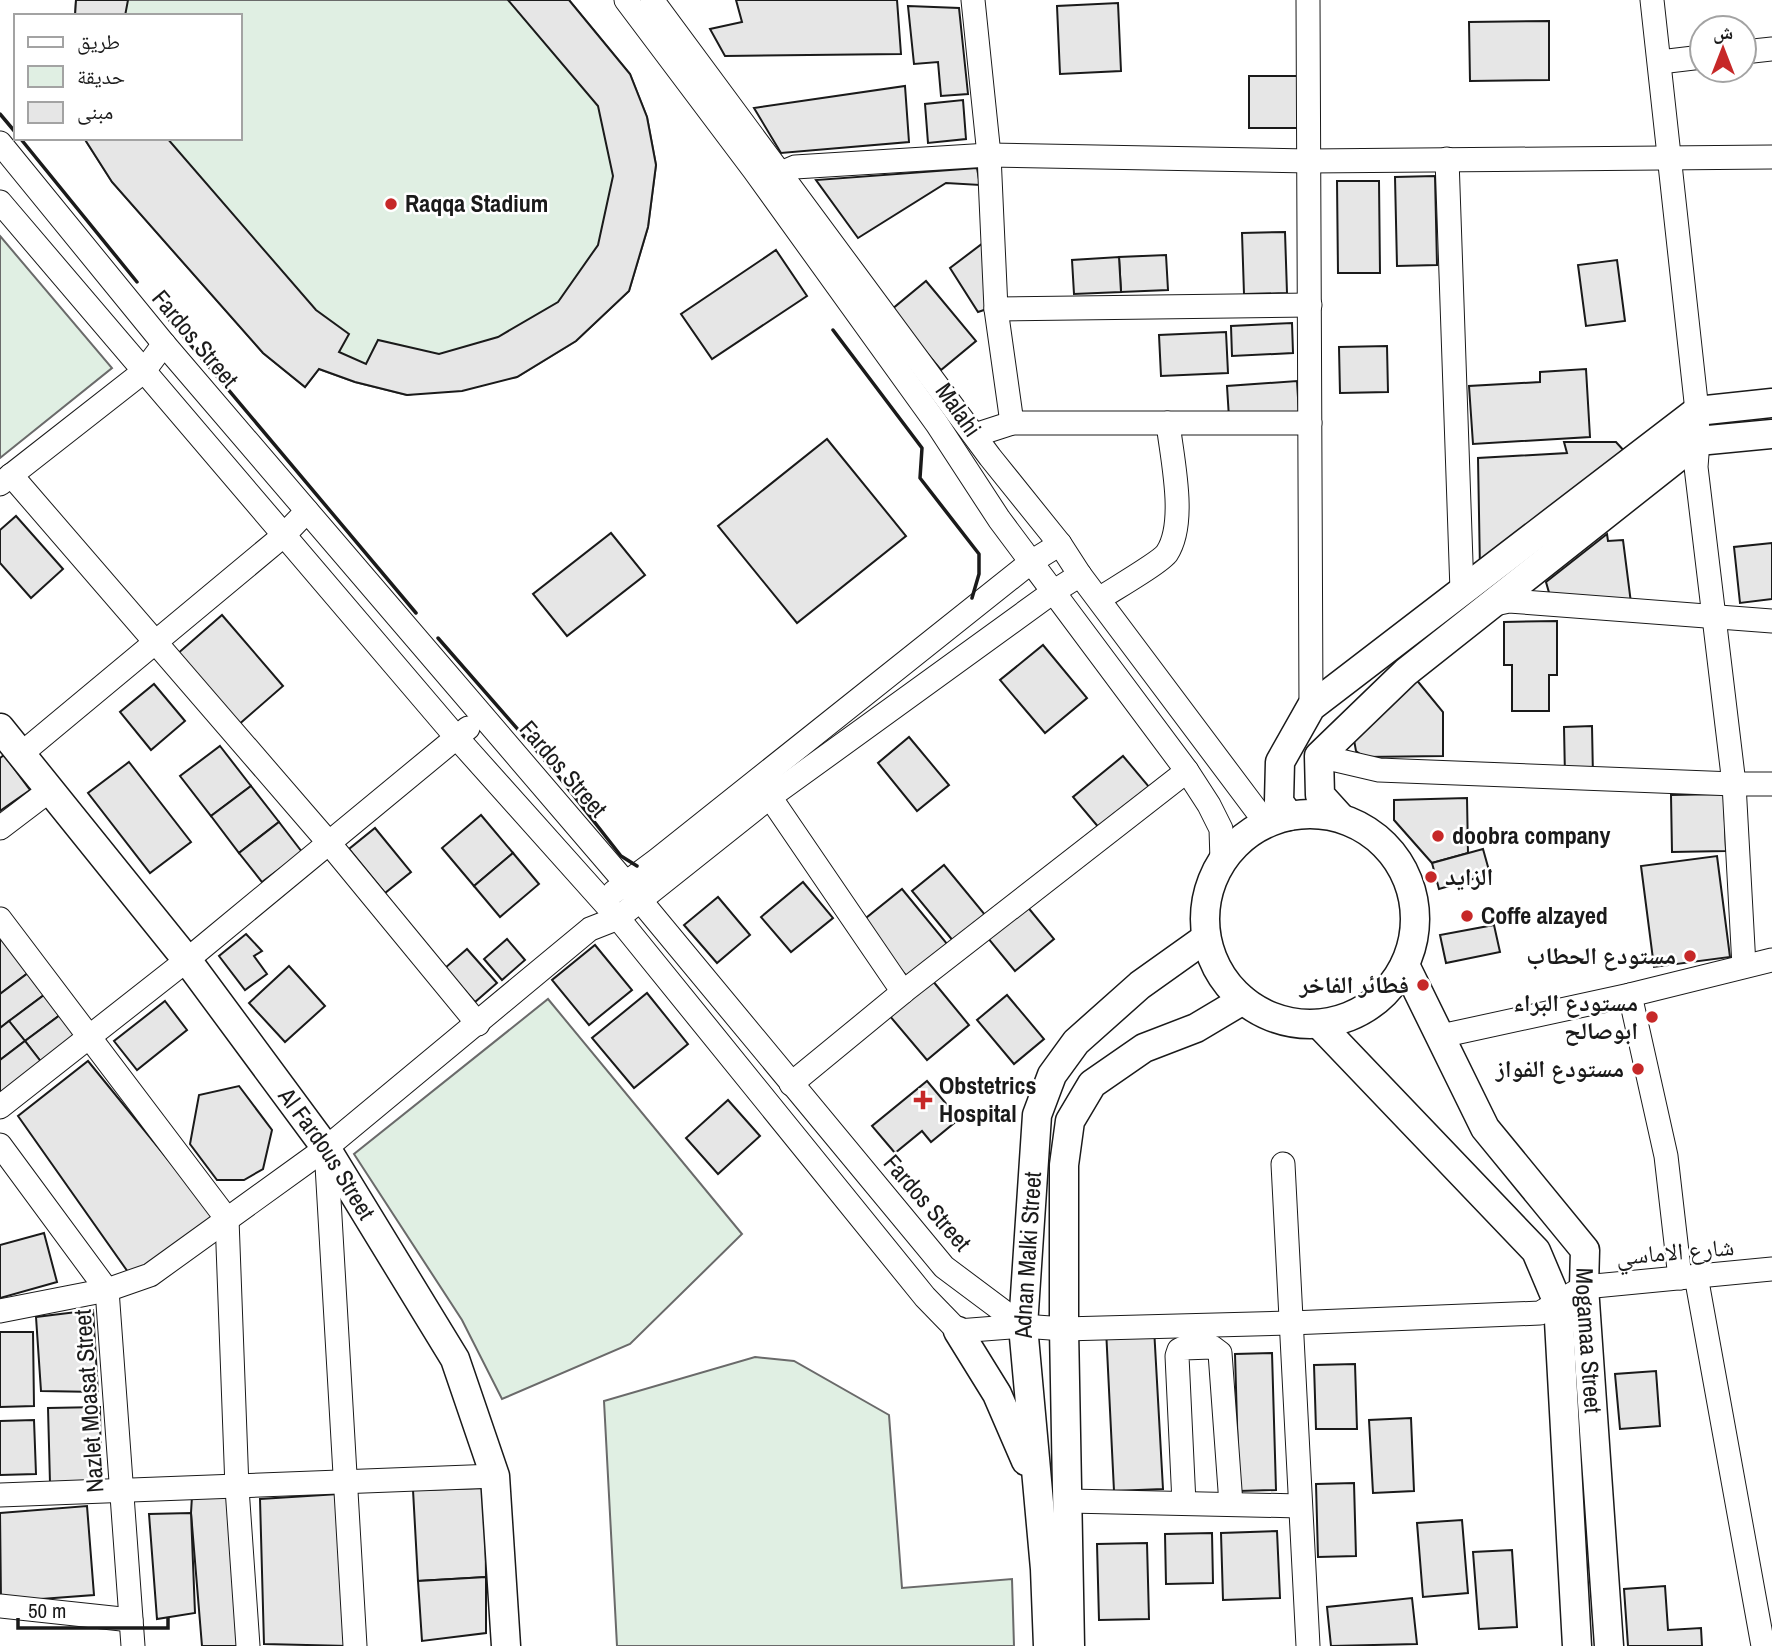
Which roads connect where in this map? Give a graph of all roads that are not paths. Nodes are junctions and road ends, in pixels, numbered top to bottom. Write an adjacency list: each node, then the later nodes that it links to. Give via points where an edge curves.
1 (626, 0): 32 (street, Malahi, via 754,170)
2 (652, 0): 14 (street, Malahi)
3 (973, 0): 9 (street)
4 (1308, 0): 13 (street)
5 (1652, 0): 7 (street)
6 (1688, 59): 7 (street)
7 (1660, 62): 11 (street)
8 (0, 144): 18 (street, Fardos Street)
9 (989, 155): 13 (street); 14 (street, via 795,167); 17 (street)
10 (1772, 157): 11 (street)
11 (1670, 158): 12 (street); 21 (street)
12 (1447, 159): 13 (street); 34 (street)
13 (1309, 161): 16 (street)
14 (781, 173): 26 (street, Malahi)
15 (0, 202): 19 (street)
16 (1310, 305): 17 (street); 24 (street)
17 (996, 309): 22 (street)
18 (164, 344): 19 (street); 29 (street, Fardos Street)
19 (143, 372): 28 (street); 30 (street)
20 (1772, 403): 21 (main road)
21 (1697, 411): 27 (street); 34 (main road)
22 (1012, 423): 23 (street); 26 (street)
23 (1168, 423): 24 (street); 36 (street, via 1175,533 1166,555)
24 (1310, 424): 43 (street)
25 (1772, 434): 27 (main road)
26 (975, 435): 31 (street, Malahi)
27 (1698, 440): 37 (main road); 38 (street, via 1696,467)
28 (5, 480): 40 (street)
29 (307, 511): 30 (street); 44 (street, Fardos Street)
30 (283, 536): 40 (street); 46 (street)
31 (1060, 544): 32 (street); 33 (street, Malahi)
32 (1031, 562): 35 (street, Malahi); 59 (street, via 657,860)
33 (1080, 575): 35 (street); 36 (street, Malahi)
34 (1462, 591): 41 (main road)
35 (1053, 592): 49 (street, Malahi); 53 (street)
36 (1099, 599): 55 (street, Malahi)
37 (1490, 605): 38 (street, via 1509,601); 42 (main road)
38 (1713, 617): 39 (street); 50 (street)
39 (1772, 621)
40 (155, 642): 47 (street); 57 (street)
41 (1387, 649): 42 (main road); 43 (main road)
42 (1406, 672): 48 (main road)
43 (1311, 707): 55 (main road, via 1280,762)
44 (482, 716): 46 (street); 59 (street, Fardos Street)
45 (0, 728): 47 (main road, Al Fardous Street)
46 (457, 738): 57 (street); 60 (street)
47 (21, 754): 52 (main road, Al Fardous Street)
48 (1319, 756): 50 (street, via 1380,770); 54 (main road, via 1320,796)
49 (1187, 771): 58 (street, Malahi, via 1221,829); 69 (street)
50 (1734, 784): 51 (street); 68 (street)
51 (1772, 784)
52 (50, 790): 56 (street); 65 (main road, Al Fardous Street)
53 (770, 797): 59 (street, via 664,882); 69 (street)
54 (1339, 816): 55 (main road, via 1316,814); 67 (main road, via 1369,832 1391,852 1407,878 1414,906 1414,936)
55 (1278, 820): 58 (main road, via 1241,839)
56 (0, 828)
57 (329, 843): 65 (street); 72 (street)
58 (1222, 860): 64 (main road, via 1204,912)
59 (632, 891): 60 (street); 61 (street); 76 (street, Fardos Street)
60 (603, 901): 61 (street); 63 (street)
61 (618, 918): 63 (street); 91 (street, via 925,1297)
62 (0, 919): 74 (street)
63 (590, 929): 72 (street)
64 (1206, 938): 71 (main road, via 1213,961); 89 (main road, Adnan Malki Street, via 1140,985 1076,1042 1052,1075 1037,1115)
65 (187, 960): 74 (street); 79 (main road, Al Fardous Street)
66 (1772, 960): 68 (street)
67 (1405, 965): 73 (main road, via 1369,1006); 75 (main road, Mogamaa Street)
68 (1744, 966): 70 (street)
69 (903, 992): 76 (street)
70 (1630, 995): 75 (street); 83 (street)
71 (1242, 1000): 73 (main road, via 1266,1014); 90 (main road, Adnan Malki Street, via 1196,1028 1144,1048 1092,1084 1070,1121 1064,1166)
72 (478, 1024): 79 (street)
73 (1319, 1024): 86 (main road, Mogamaa Street, via 1536,1251)
74 (89, 1036): 77 (street); 81 (street)
75 (1441, 1036): 84 (main road, Mogamaa Street, via 1485,1128 1586,1250)
76 (792, 1084): 89 (street, Fardos Street, via 944,1267)
77 (0, 1107)
78 (0, 1145): 85 (street, Nazlet Moasat Street)
79 (326, 1148): 81 (street); 92 (main road, Al Fardous Street, via 455,1359); 93 (street)
80 (1283, 1164): 88 (street)
81 (227, 1220): 85 (street, via 150,1275); 95 (street)
82 (1772, 1269): 83 (street, شارع الاماسي)
83 (1688, 1277): 84 (street, شارع الاماسي); 113 (street)
84 (1584, 1287): 86 (street); 112 (main road, Mogamaa Street)
85 (107, 1290): 87 (street); 96 (street, Nazlet Moasat Street)
86 (1558, 1303): 88 (street, via 1540,1313); 111 (main road, Mogamaa Street)
87 (0, 1311)
88 (1290, 1324): 90 (street); 101 (street)
89 (1023, 1326): 90 (street); 91 (street); 94 (main road, Adnan Malki Street)
90 (1064, 1329): 98 (main road, Adnan Malki Street)
91 (958, 1331): 94 (main road, via 997,1394)
92 (495, 1476): 93 (street); 107 (main road, Al Fardous Street)
93 (346, 1482): 95 (street); 106 (street)
94 (1035, 1482): 108 (main road, Adnan Malki Street)
95 (237, 1488): 96 (street); 105 (street)
96 (122, 1491): 97 (street); 103 (street, Nazlet Moasat Street)
97 (0, 1495)
98 (1069, 1501): 99 (street); 109 (main road, Adnan Malki Street)
99 (1184, 1503): 100 (street); 100 (street, via 1177,1356 1183,1348 1212,1347 1220,1353)
100 (1231, 1504): 101 (street)
101 (1300, 1506): 110 (street)
102 (0, 1605): 103 (street)
103 (131, 1620): 104 (street, Nazlet Moasat Street)
104 (133, 1646)
105 (248, 1646)
106 (355, 1646)
107 (506, 1646)
108 (1048, 1646)
109 (1070, 1646)
110 (1308, 1646)
111 (1577, 1646)
112 (1609, 1646)
113 (1763, 1646)

